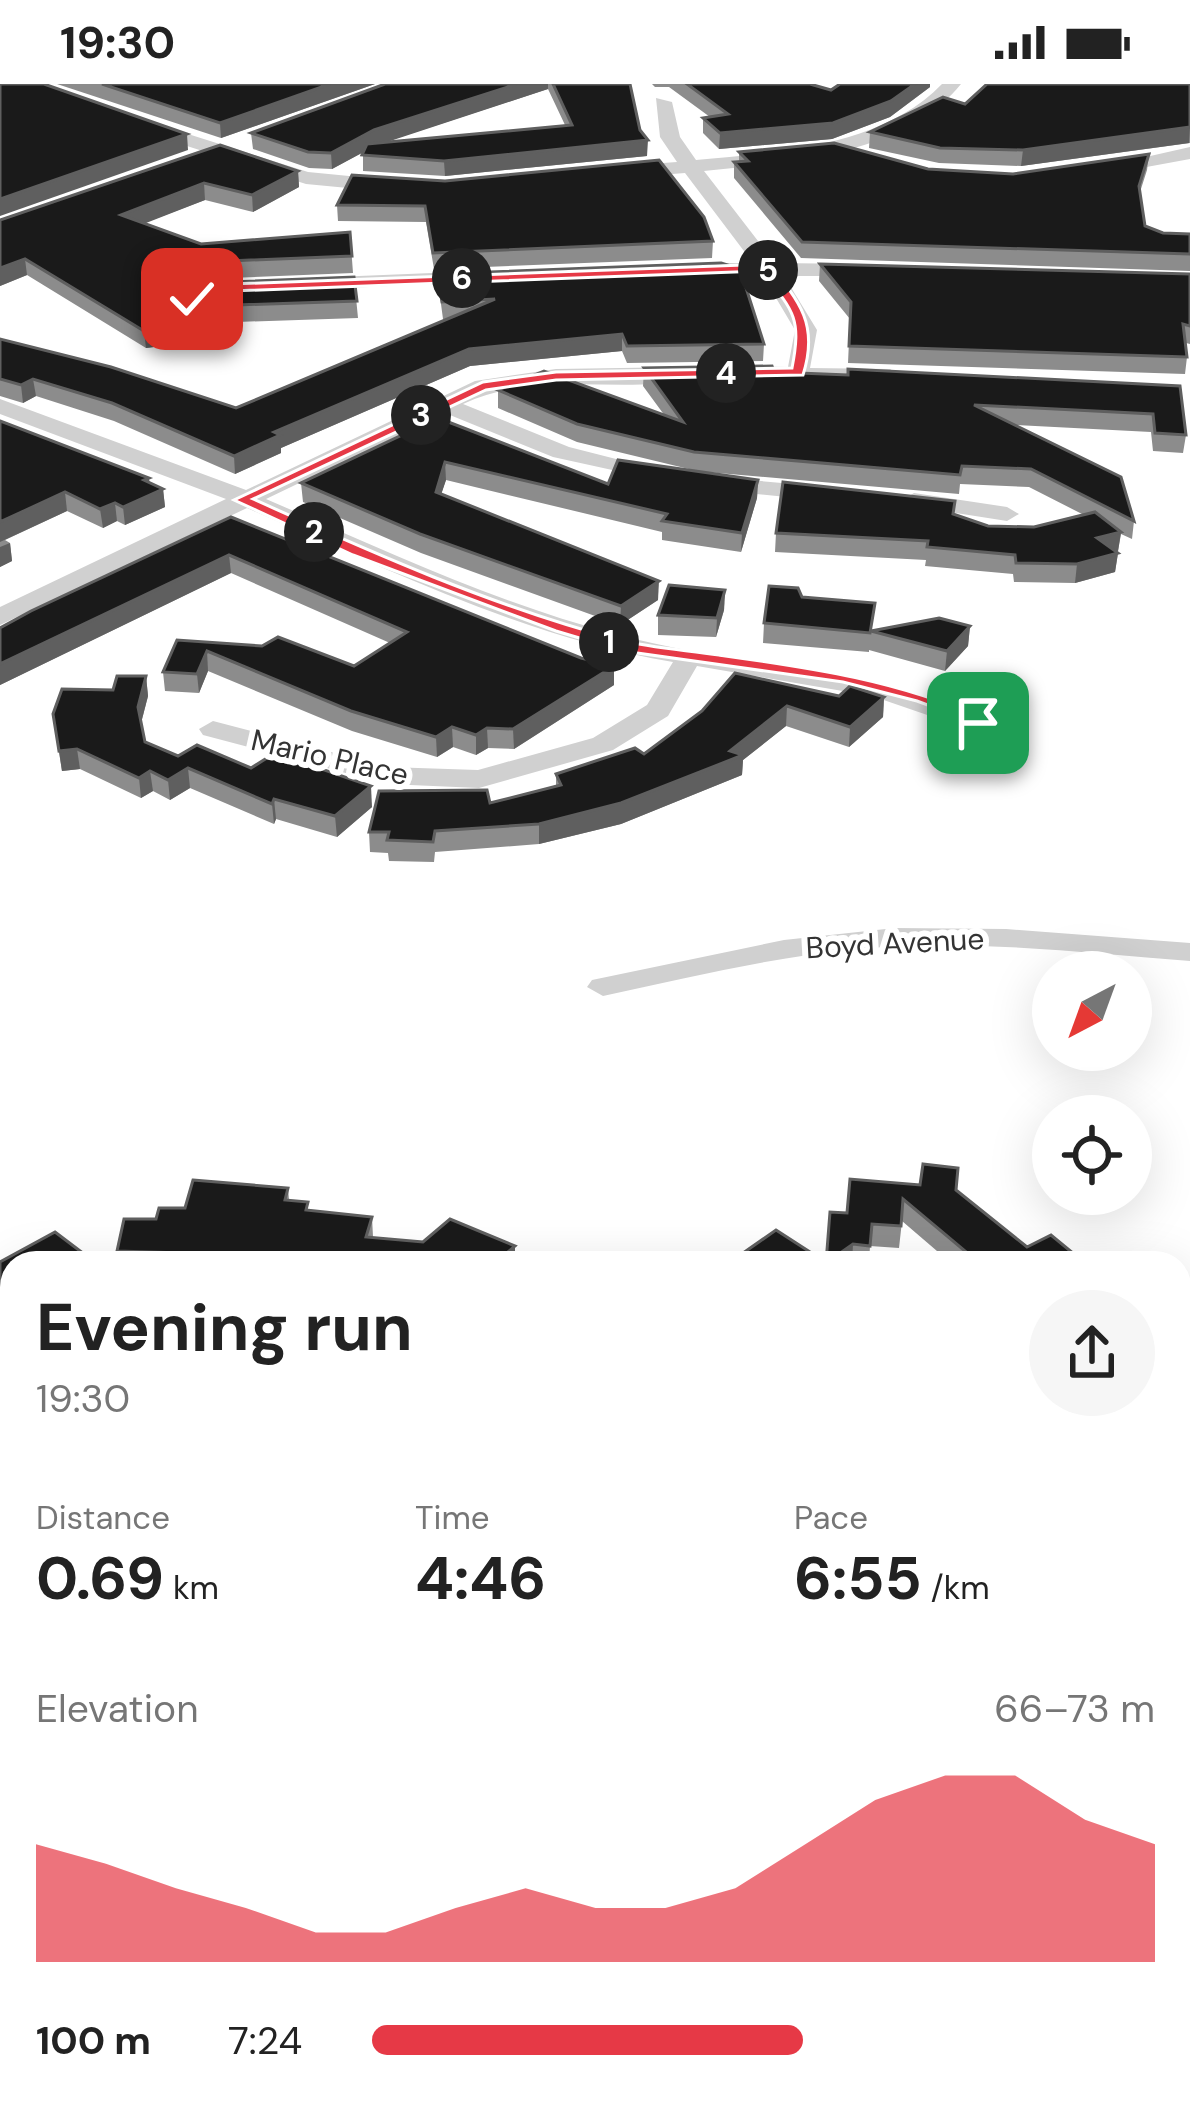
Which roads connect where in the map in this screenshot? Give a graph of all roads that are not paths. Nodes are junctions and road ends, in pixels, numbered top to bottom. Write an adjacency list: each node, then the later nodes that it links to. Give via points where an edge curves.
1 (952, 84): 5 (street, via 899,125)
2 (663, 102): 9 (street, via 670,137)
3 (132, 122): 6 (street)
4 (257, 137): 6 (street)
5 (836, 148): 8 (street); 9 (street)
6 (218, 152): 10 (street); 13 (street, via 306,178)
7 (1190, 153): 11 (street)
8 (861, 159)
9 (692, 166): 12 (street); 14 (street)
10 (178, 167)
11 (1084, 172)
12 (602, 174)
13 (423, 187)
14 (765, 267): 15 (street); 16 (street); 19 (street, via 806,330)
15 (668, 270)
16 (884, 271)
17 (507, 276): 18 (street)
18 (277, 286)
19 (798, 372): 20 (street); 21 (street, via 556,376 483,386)
20 (916, 377)
21 (443, 404): 23 (street, via 606,466); 25 (street)
22 (0, 406): 25 (street, via 85,432)
23 (842, 495)
24 (887, 498): 26 (street)
25 (241, 500): 27 (street); 28 (street, via 562,628)
26 (1007, 514)
27 (0, 617)
28 (690, 656): 29 (street, via 843,677); 30 (street, Mario Place, via 658,710 603,744 479,779 386,775)
29 (978, 723)
30 (213, 729)
31 (1190, 952): 32 (street, Boyd Avenue, via 892,937 778,950)
32 (603, 987)

